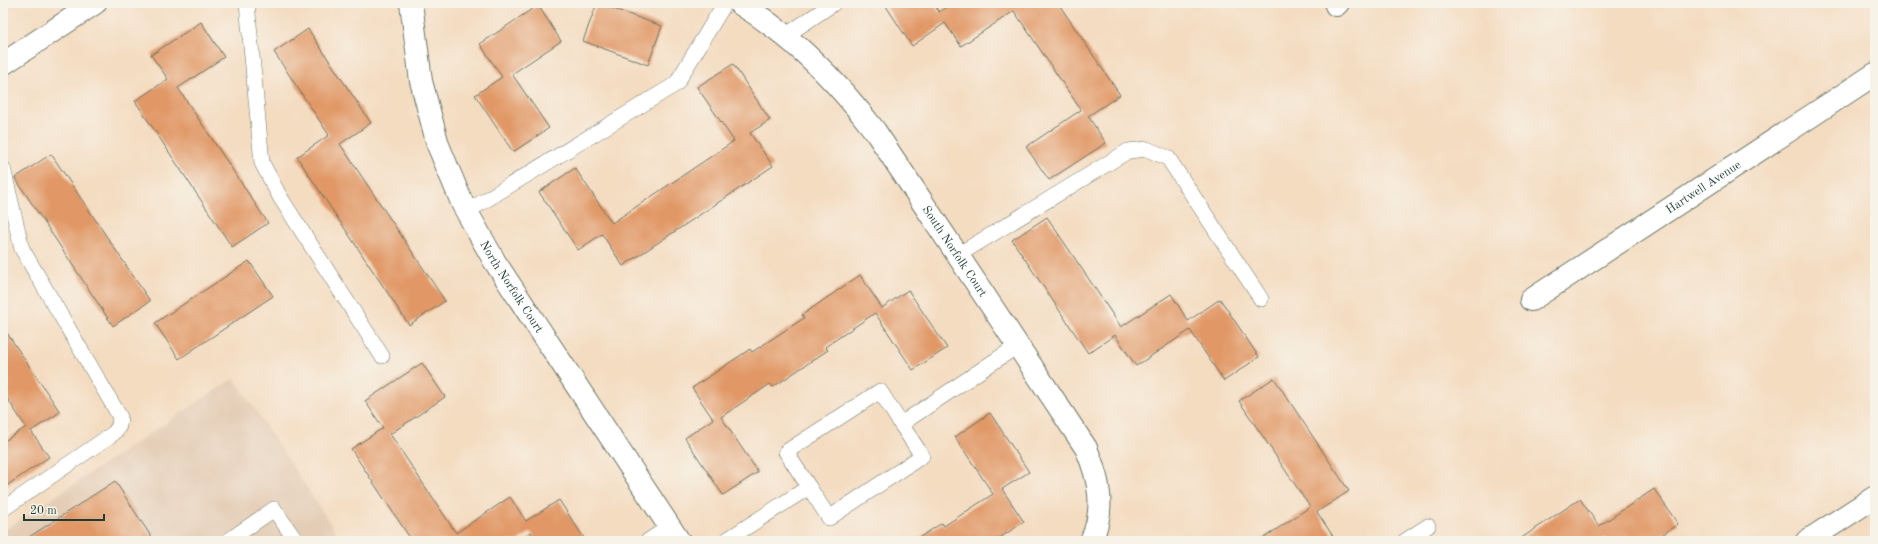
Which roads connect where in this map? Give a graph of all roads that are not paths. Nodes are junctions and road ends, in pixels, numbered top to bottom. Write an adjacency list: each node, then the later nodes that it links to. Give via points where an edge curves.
1 (95, 3): 8 (street)
2 (247, 3): 16 (lane, via 262,163 280,197)
3 (411, 3): 11 (street, North Norfolk Court, via 421,81 438,145)
4 (725, 3): 11 (lane, via 676,84)
5 (739, 3): 7 (street, South Norfolk Court)
6 (834, 3): 7 (lane)
7 (785, 36): 12 (street, South Norfolk Court, via 807,54 849,97 875,131)
8 (3, 64)
9 (1875, 74): 14 (street, Hartwell Avenue)
10 (3, 168): 20 (lane, via 22,249 120,417 119,426 114,433)
11 (466, 212): 22 (street, North Norfolk Court, via 495,262)
12 (958, 256): 13 (lane, via 1128,151 1148,149 1168,158); 15 (street, South Norfolk Court)
13 (1261, 299)
14 (1531, 300)
15 (1017, 346): 17 (lane); 27 (street, South Norfolk Court, via 1086,448 1096,471 1099,514)
16 (382, 356)
17 (901, 424): 18 (lane, via 922,456 829,518); 18 (lane, via 880,391 786,452)
18 (809, 487): 26 (lane)
19 (1875, 497): 29 (street)
20 (3, 509)
21 (1428, 526): 28 (lane)
22 (674, 534): 25 (lane)
23 (228, 541): 24 (lane, via 274,509)
24 (296, 541)
25 (648, 541)
26 (725, 541)
27 (1091, 541)
28 (1405, 541)
29 (1807, 541)

